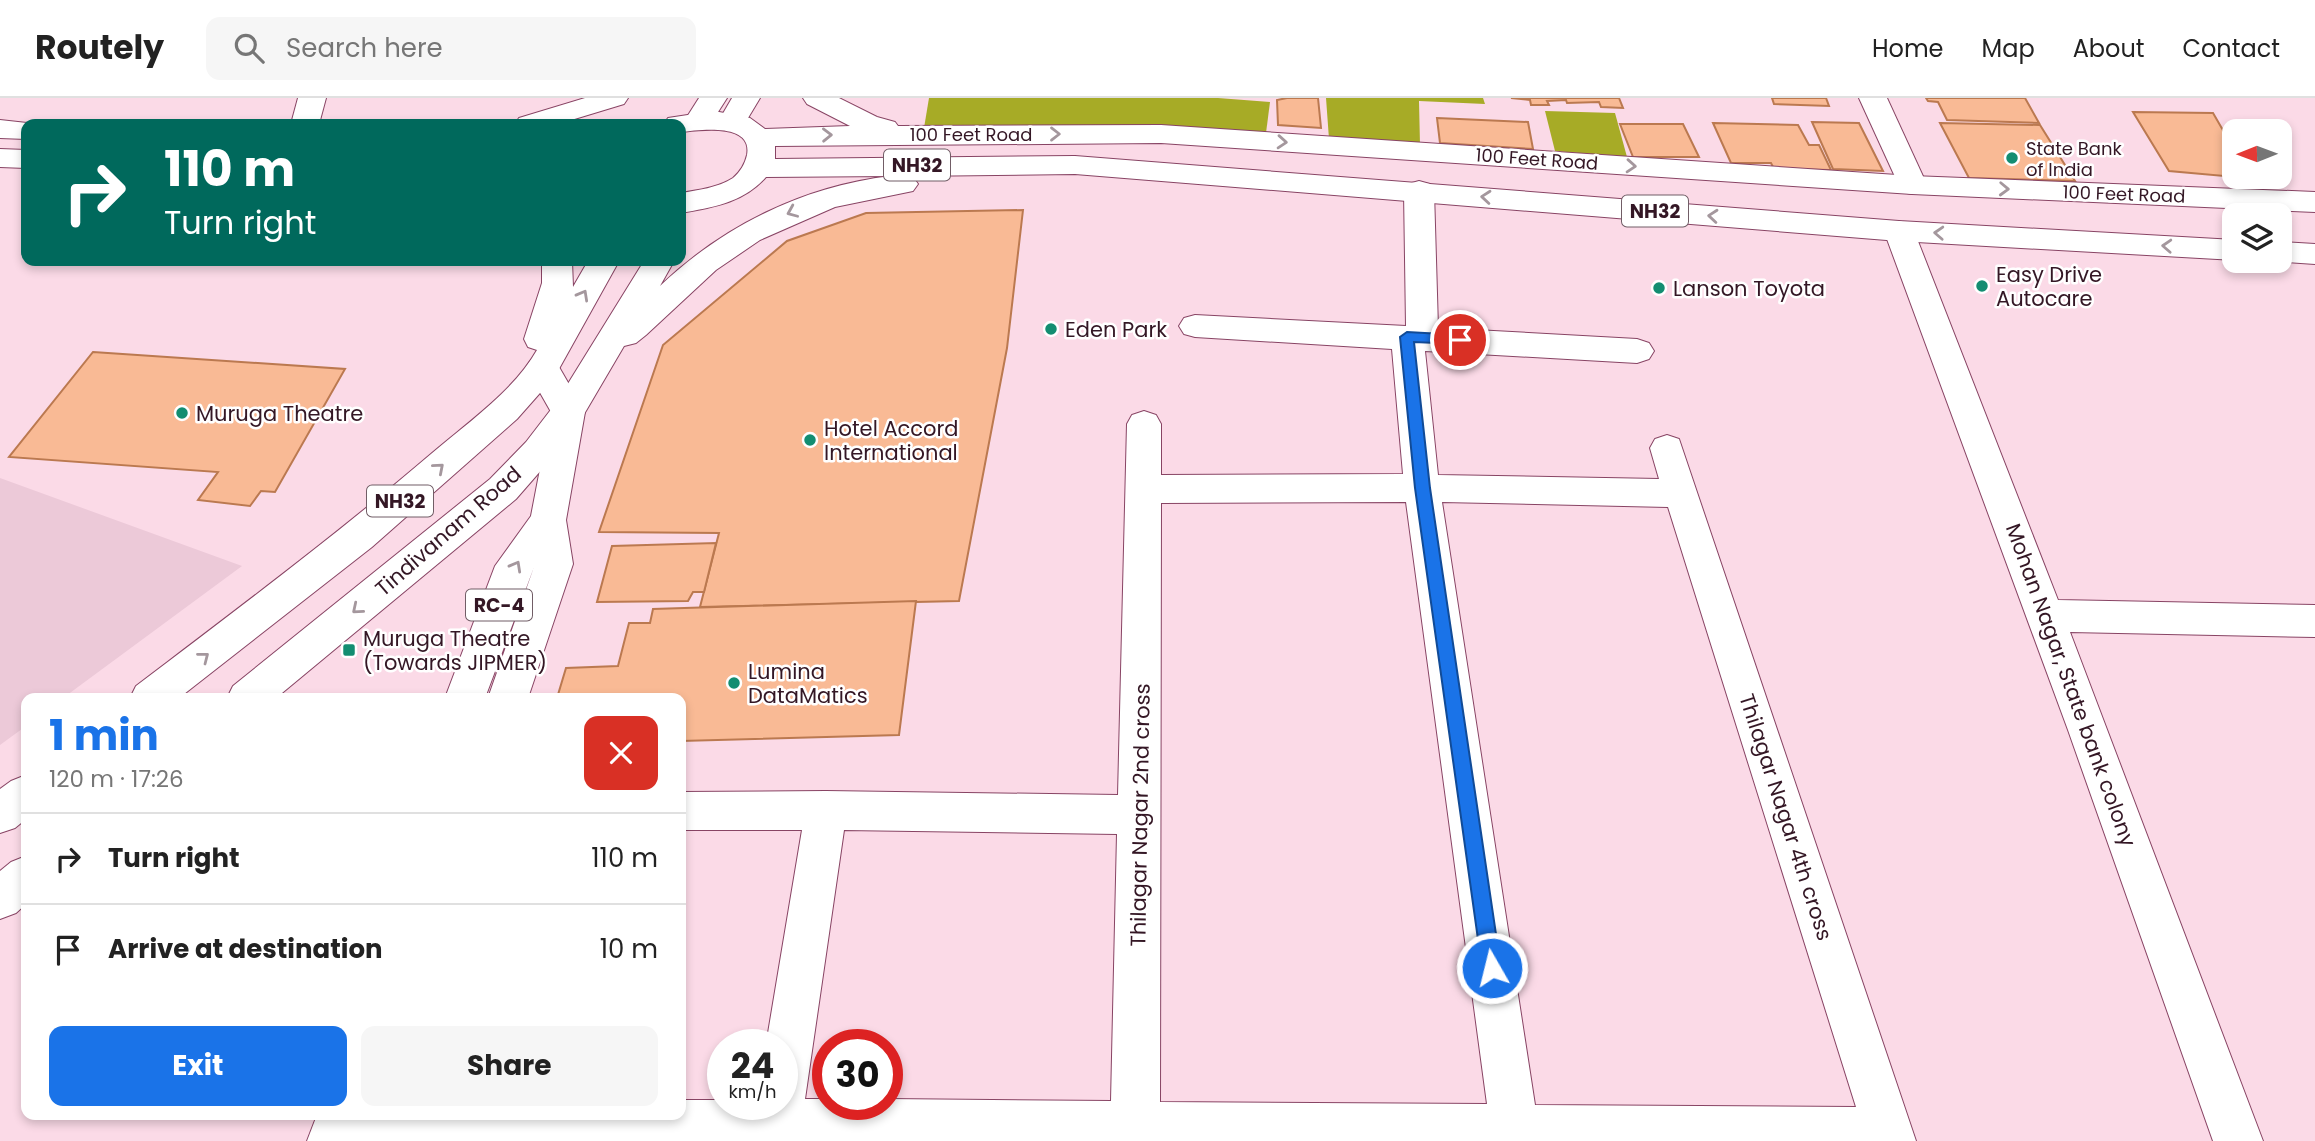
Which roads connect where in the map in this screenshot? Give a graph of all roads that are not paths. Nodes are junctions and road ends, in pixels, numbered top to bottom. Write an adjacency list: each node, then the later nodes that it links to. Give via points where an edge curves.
1 (312, 98): 7 (main road)
2 (614, 98): 8 (main road)
3 (817, 98): 11 (main road, via 867,124)
4 (1873, 98): 17 (main road)
5 (739, 110): 6 (main road); 12 (main road, via 748,129)
6 (696, 114)
7 (306, 119)
8 (545, 119)
9 (0, 129): 10 (main road)
10 (21, 130)
11 (911, 134): 12 (main road, 100 Feet Road / NH32, one-way to 11); 17 (main road, 100 Feet Road / NH32, one-way to 17, via 1161,134)
12 (759, 138): 16 (main road, via 763,148)
13 (0, 159): 14 (main road)
14 (21, 159)
15 (1075, 165): 16 (main road, 100 Feet Road / NH32); 18 (main road, 100 Feet Road / NH32); 30 (main road, one-way to 30, via 1023,176 876,186 805,207 758,227 704,264 644,321)
16 (759, 168): 19 (main road, via 736,190)
17 (1912, 185): 20 (main road, 100 Feet Road / NH32, one-way to 20)
18 (1419, 191): 21 (main road, 100 Feet Road / NH32, one-way to 18); 29 (main road)
19 (690, 202)
20 (2315, 202)
21 (1899, 231): 22 (main road, 100 Feet Road / NH32, one-way to 21); 41 (main road, Mohan Nagar, State bank colony)
22 (2222, 249)
23 (2292, 253): 24 (main road)
24 (2315, 254)
25 (557, 266): 33 (main road, via 558,283 542,334)
26 (600, 266): 32 (main road, NH32, one-way to 26)
27 (656, 266): 30 (main road, Tindivanam Road / NH32)
28 (1195, 326): 29 (main road)
29 (1414, 337): 31 (main road); 37 (main road)
30 (604, 350): 34 (main road, Tindivanam Road / NH32)
31 (1637, 351)
32 (543, 368): 33 (main road, NH32); 34 (main road)
33 (505, 410): 43 (main road, NH32, one-way to 33, via 359,537)
34 (568, 412): 40 (main road, RC-4); 44 (main road, Tindivanam Road / NH32, one-way to 44, via 503,489)
35 (1144, 424): 38 (main road, Thilagar Nagar 2nd cross)
36 (1667, 448): 39 (main road, Thilagar Nagar 4th cross)
37 (1422, 488): 38 (main road); 39 (main road); 59 (main road)
38 (1145, 489): 49 (main road, Thilagar Nagar 2nd cross)
39 (1681, 493): 60 (main road, Thilagar Nagar 4th cross)
40 (548, 520): 45 (main road, RC-4, one-way to 40, via 514,566); 46 (main road, RC-4, via 554,564)
41 (2045, 616): 42 (main road); 61 (main road, Mohan Nagar, State bank colony)
42 (2315, 621)
43 (156, 693)
44 (253, 693)
45 (467, 693)
46 (510, 693)
47 (826, 810): 48 (main road); 49 (main road); 52 (main road)
48 (686, 811)
49 (1141, 815): 58 (main road, Thilagar Nagar 2nd cross)
50 (21, 881): 51 (main road)
51 (0, 898)
52 (792, 1029)
53 (798, 1117): 58 (main road)
54 (707, 1118): 55 (main road)
55 (686, 1119)
56 (643, 1120): 57 (main road)
57 (336, 1129)
58 (1135, 1134): 59 (main road)
59 (1516, 1135): 60 (main road)
60 (1890, 1136)
61 (2238, 1141)

